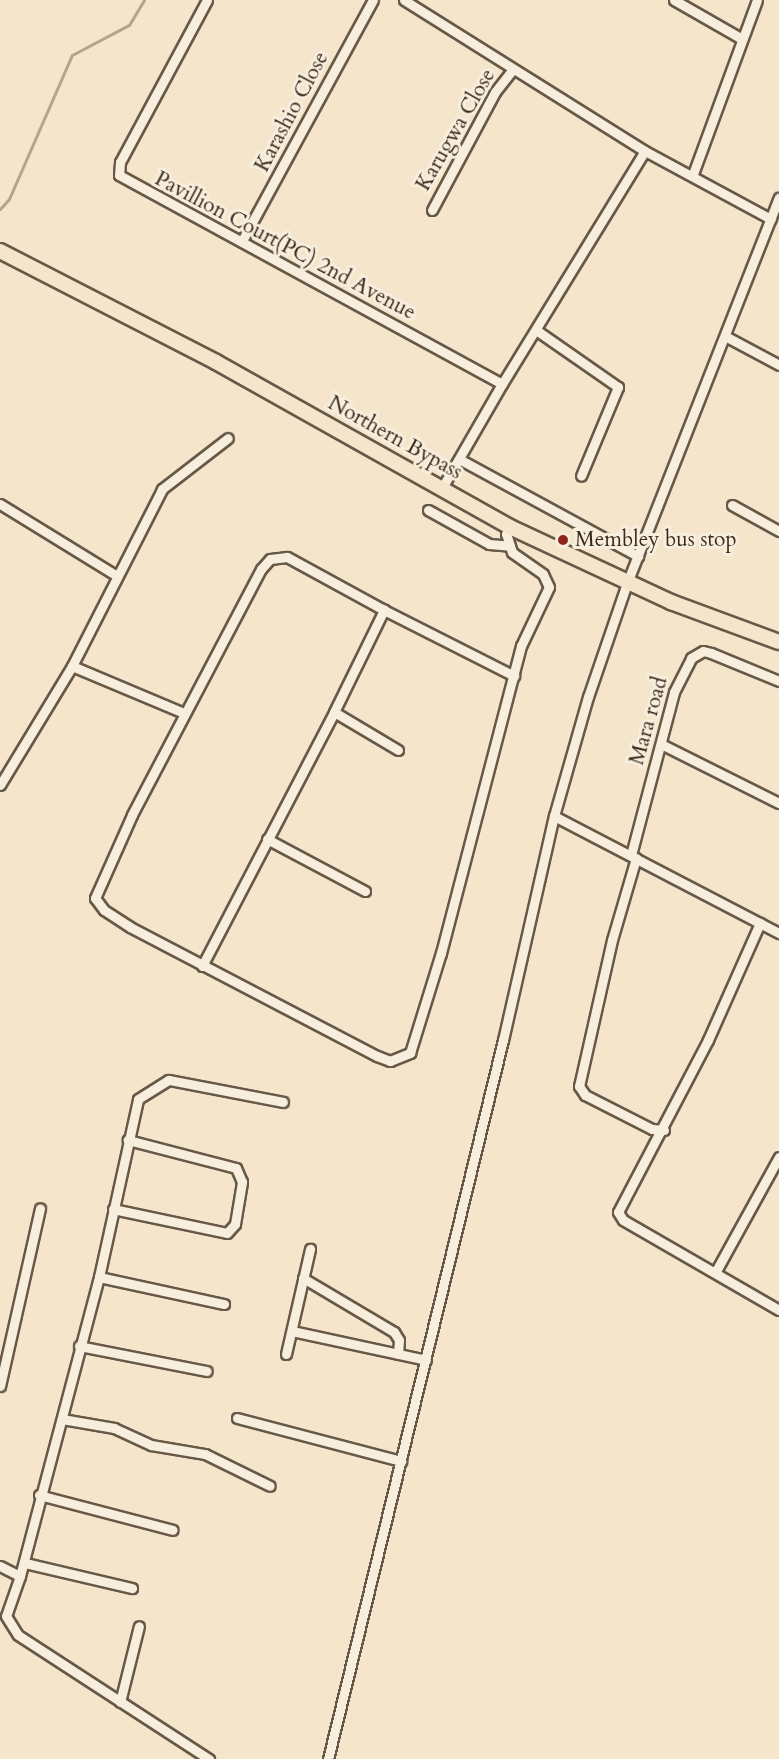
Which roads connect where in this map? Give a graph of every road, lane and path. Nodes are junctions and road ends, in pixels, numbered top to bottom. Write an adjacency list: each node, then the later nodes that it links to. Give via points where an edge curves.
1 (207, 0): 13 (street, Pavillion Court(PC) 2nd Avenue, via 118,170 123,179)
2 (373, 0): 13 (street, Karashio Close)
3 (404, 0): 7 (street)
4 (674, 0): 6 (street)
5 (757, 0): 6 (street)
6 (742, 39): 9 (street)
7 (513, 69): 8 (street); 11 (street, Karugwa Close, via 495,92)
8 (645, 151): 9 (street); 15 (street)
9 (693, 174): 12 (street)
10 (779, 198): 12 (street)
11 (432, 210)
12 (771, 219): 16 (street)
13 (242, 241): 18 (street, Pavillion Court(PC) 2nd Avenue)
14 (0, 251): 22 (main road, Northern Bypass, via 216,362)
15 (536, 330): 18 (street); 21 (street, via 618,387)
16 (725, 336): 17 (street); 29 (street)
17 (779, 365)
18 (502, 384): 20 (street)
19 (228, 438): 30 (street, via 162,489)
20 (459, 459): 22 (street); 29 (street)
21 (581, 476)
22 (442, 488): 26 (main road, Northern Bypass)
23 (0, 504): 30 (street)
24 (732, 505): 27 (street)
25 (428, 510): 28 (street, via 489,544)
26 (510, 527): 28 (street, via 506,534); 31 (main road, Northern Bypass)
27 (779, 531)
28 (510, 546): 35 (street, via 549,582 521,646)
29 (638, 556): 31 (street)
30 (117, 576): 34 (street)
31 (627, 583): 33 (main road, Northern Bypass); 43 (street, via 588,697)
32 (384, 610): 35 (street); 37 (street); 38 (street, via 287,558 270,559 261,569)
33 (779, 642)
34 (72, 666): 38 (street); 41 (street)
35 (514, 676): 49 (street, via 441,952 410,1053 390,1061 377,1056)
36 (779, 681): 39 (street, Mara road, via 722,656 696,653 679,677)
37 (334, 712): 40 (street); 44 (street)
38 (184, 714): 49 (street, via 96,888 95,898 104,910 130,927)
39 (661, 744): 42 (street); 45 (street, Mara road)
40 (398, 750)
41 (0, 785)
42 (779, 803)
43 (554, 816): 45 (street); 66 (street)
44 (267, 839): 46 (street); 49 (street)
45 (633, 857): 47 (street); 51 (street, Mara road, via 579,1086 585,1095 652,1129)
46 (365, 891)
47 (760, 923): 48 (street); 51 (street)
48 (779, 933)
49 (202, 966)
50 (283, 1102): 52 (street, via 169,1080 138,1099)
51 (664, 1130): 57 (street, via 618,1212 628,1223)
52 (128, 1140): 55 (street); 55 (street, via 236,1168 242,1182 236,1224 227,1233)
53 (779, 1157): 57 (street)
54 (40, 1208): 68 (street)
55 (113, 1209): 58 (street)
56 (310, 1249): 59 (street)
57 (716, 1271): 61 (street)
58 (99, 1277): 60 (street); 63 (street)
59 (303, 1278): 62 (street); 65 (street, via 394,1332 399,1340)
60 (224, 1304)
61 (779, 1310)
62 (292, 1331): 64 (street); 65 (street)
63 (80, 1346): 67 (street); 70 (street)
64 (285, 1354)
65 (398, 1354): 66 (street)
66 (426, 1360): 71 (street)
67 (207, 1371)
68 (0, 1386)
69 (237, 1418): 71 (street)
70 (62, 1419): 72 (street, via 114,1428 151,1445 205,1454); 73 (street)
71 (401, 1461): 82 (street)
72 (270, 1486)
73 (39, 1494): 74 (street); 75 (street)
74 (173, 1530)
75 (26, 1563): 77 (street); 78 (street)
76 (0, 1566): 77 (street)
77 (21, 1576): 80 (street, via 6,1616 10,1626)
78 (132, 1588)
79 (139, 1626): 80 (street)
80 (120, 1702): 81 (street)
81 (209, 1759)
82 (328, 1759)

